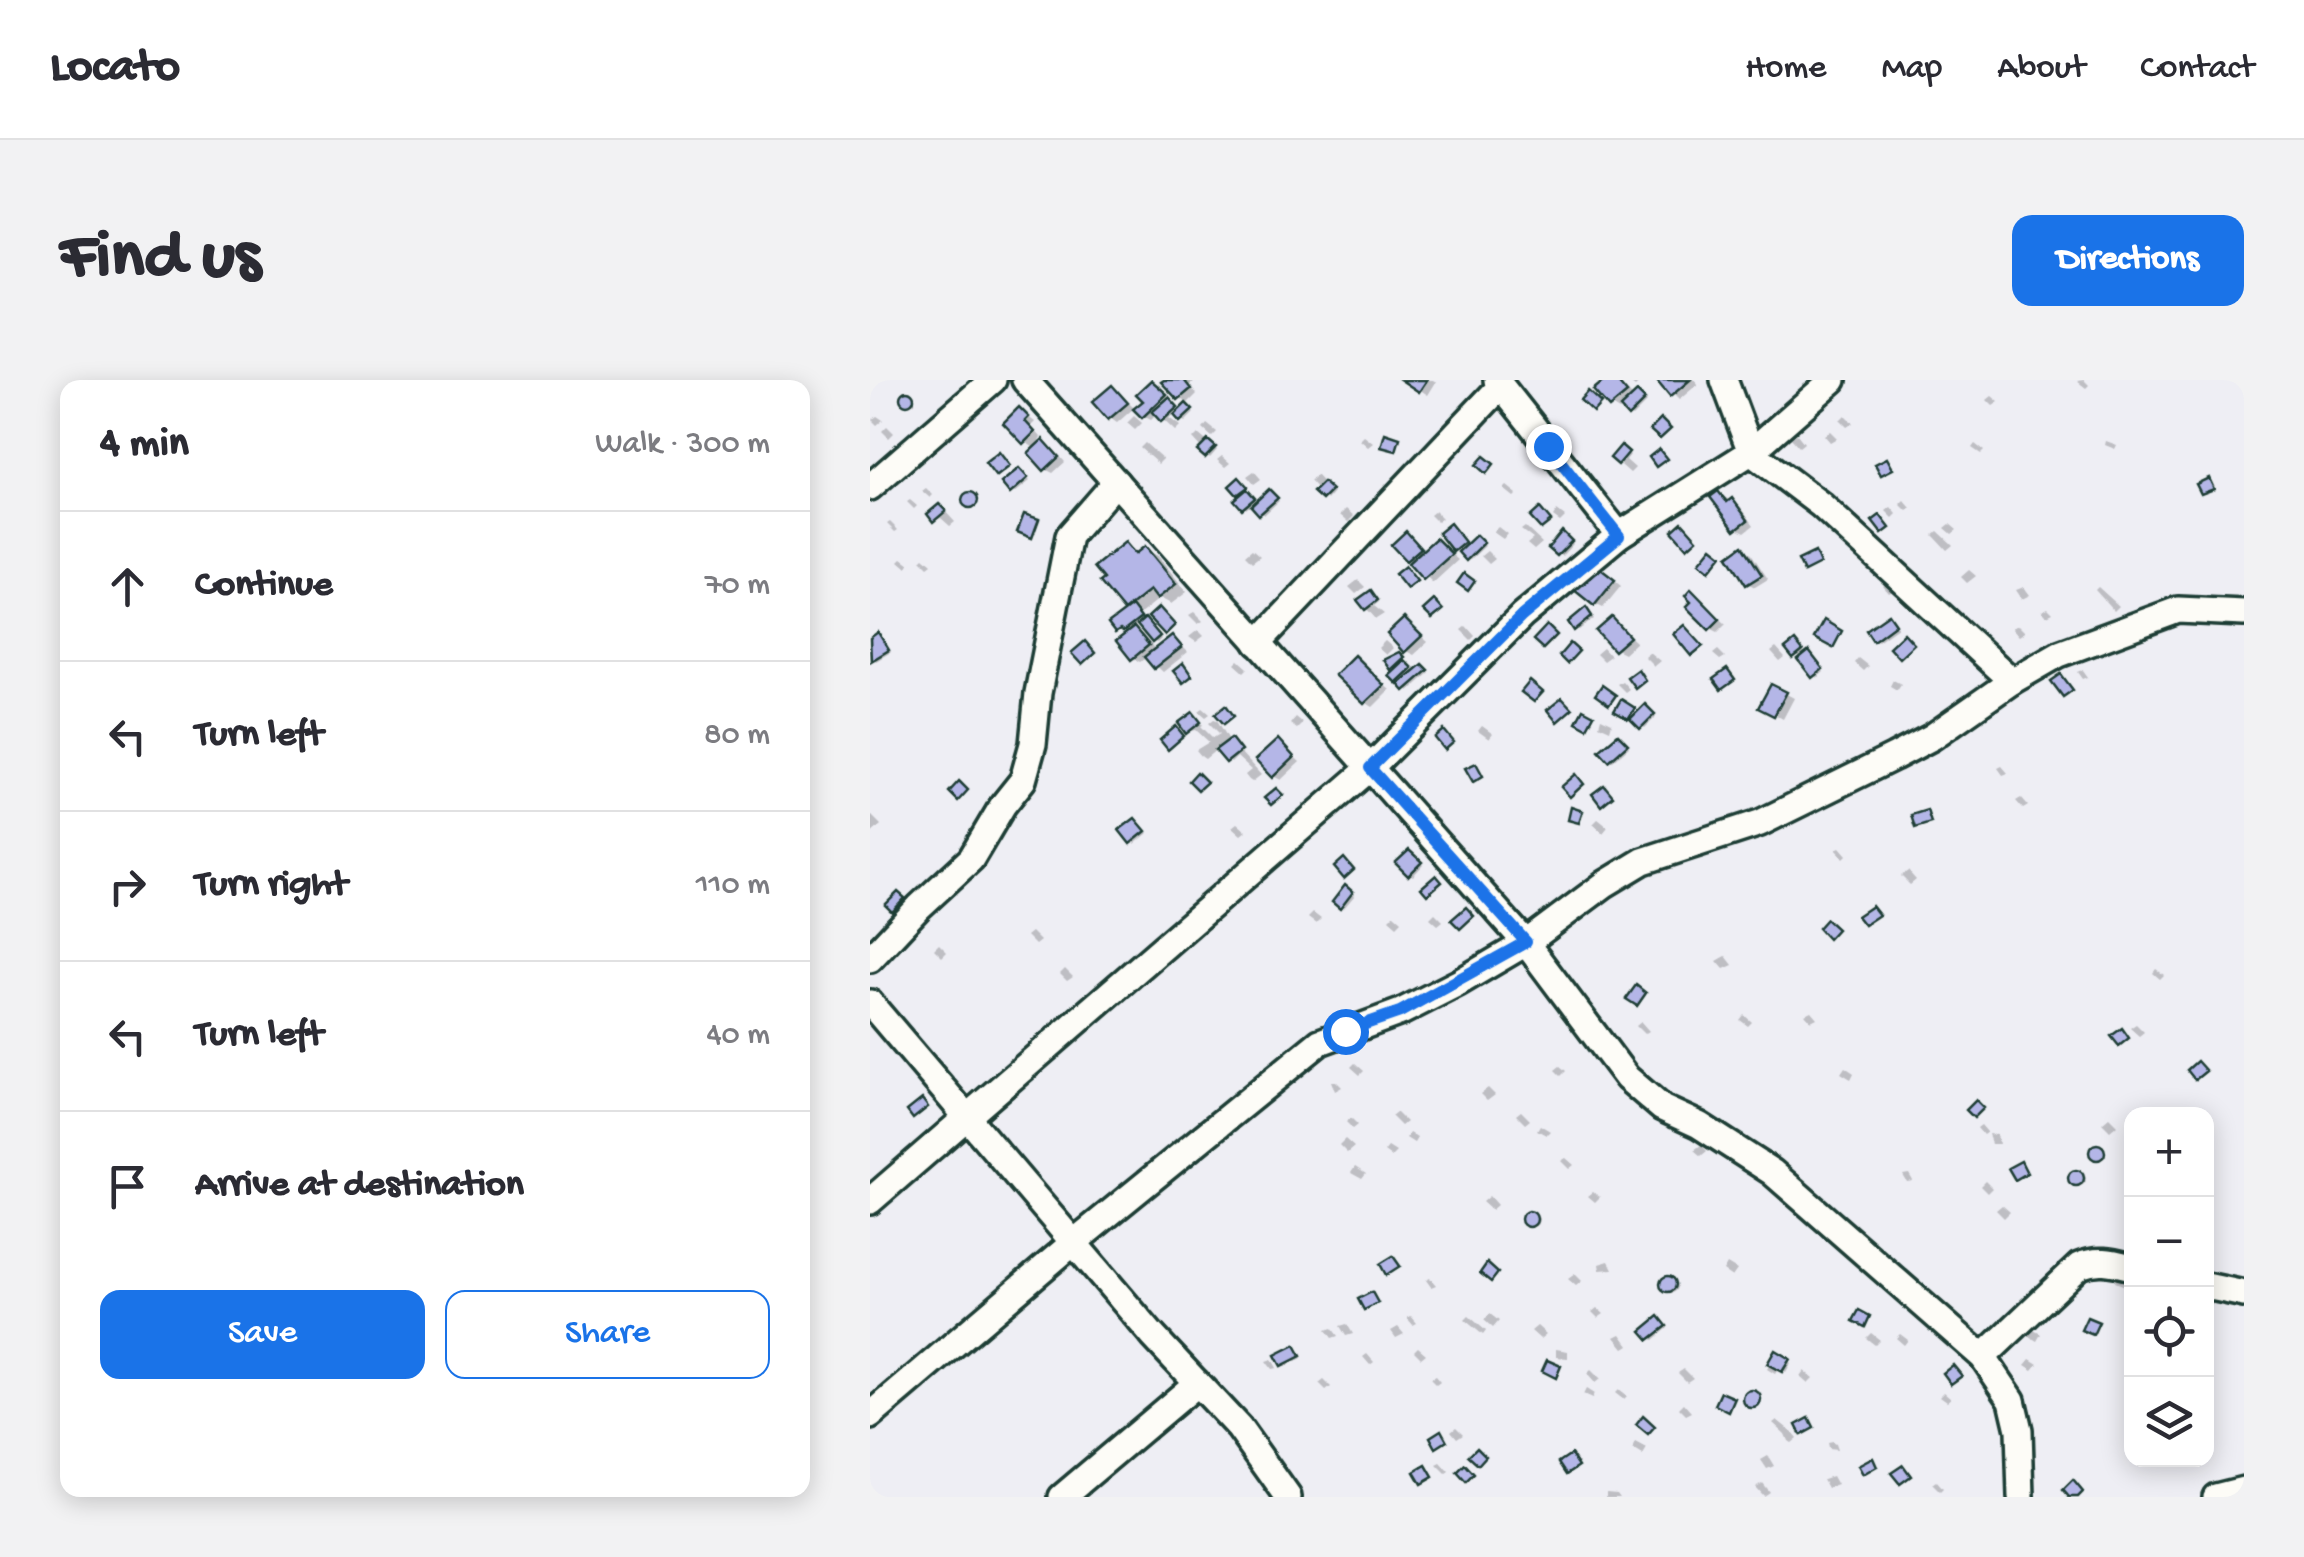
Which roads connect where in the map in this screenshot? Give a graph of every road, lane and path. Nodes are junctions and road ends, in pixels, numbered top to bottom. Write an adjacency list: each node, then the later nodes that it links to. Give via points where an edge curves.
1 (993, 380): 7 (street)
2 (1024, 380): 8 (street)
3 (1724, 380): 6 (street)
4 (1833, 380): 6 (street)
5 (1499, 383): 9 (street); 11 (street)
6 (1751, 452): 9 (street); 12 (street, via 1821,505)
7 (874, 476)
8 (1116, 482): 11 (street); 15 (street, via 1069,536 1022,780 971,859)
9 (1619, 536): 13 (street, via 1522,616)
10 (2244, 613): 12 (street, via 2178,610 2058,654)
11 (1258, 643): 13 (street)
12 (2012, 681): 14 (street, via 1932,736 1760,823 1643,860)
13 (1370, 768): 14 (street); 17 (street)
14 (1526, 942): 19 (street, via 1400,1012 1320,1042); 23 (street, via 1627,1078 1662,1108 1772,1172)
15 (870, 959)
16 (870, 1003): 17 (street)
17 (970, 1117): 18 (street); 19 (street)
18 (870, 1202)
19 (1074, 1243): 24 (street); 25 (street)
20 (2124, 1265): 23 (street, via 2079,1266)
21 (2211, 1287): 22 (street)
22 (2244, 1294)
23 (1983, 1357): 29 (street, via 2012,1400)
24 (1197, 1384): 27 (street); 28 (street, via 1239,1428)
25 (870, 1416)
26 (2244, 1490): 30 (street)
27 (1062, 1497)
28 (1288, 1497)
29 (2022, 1497)
30 (2216, 1497)

